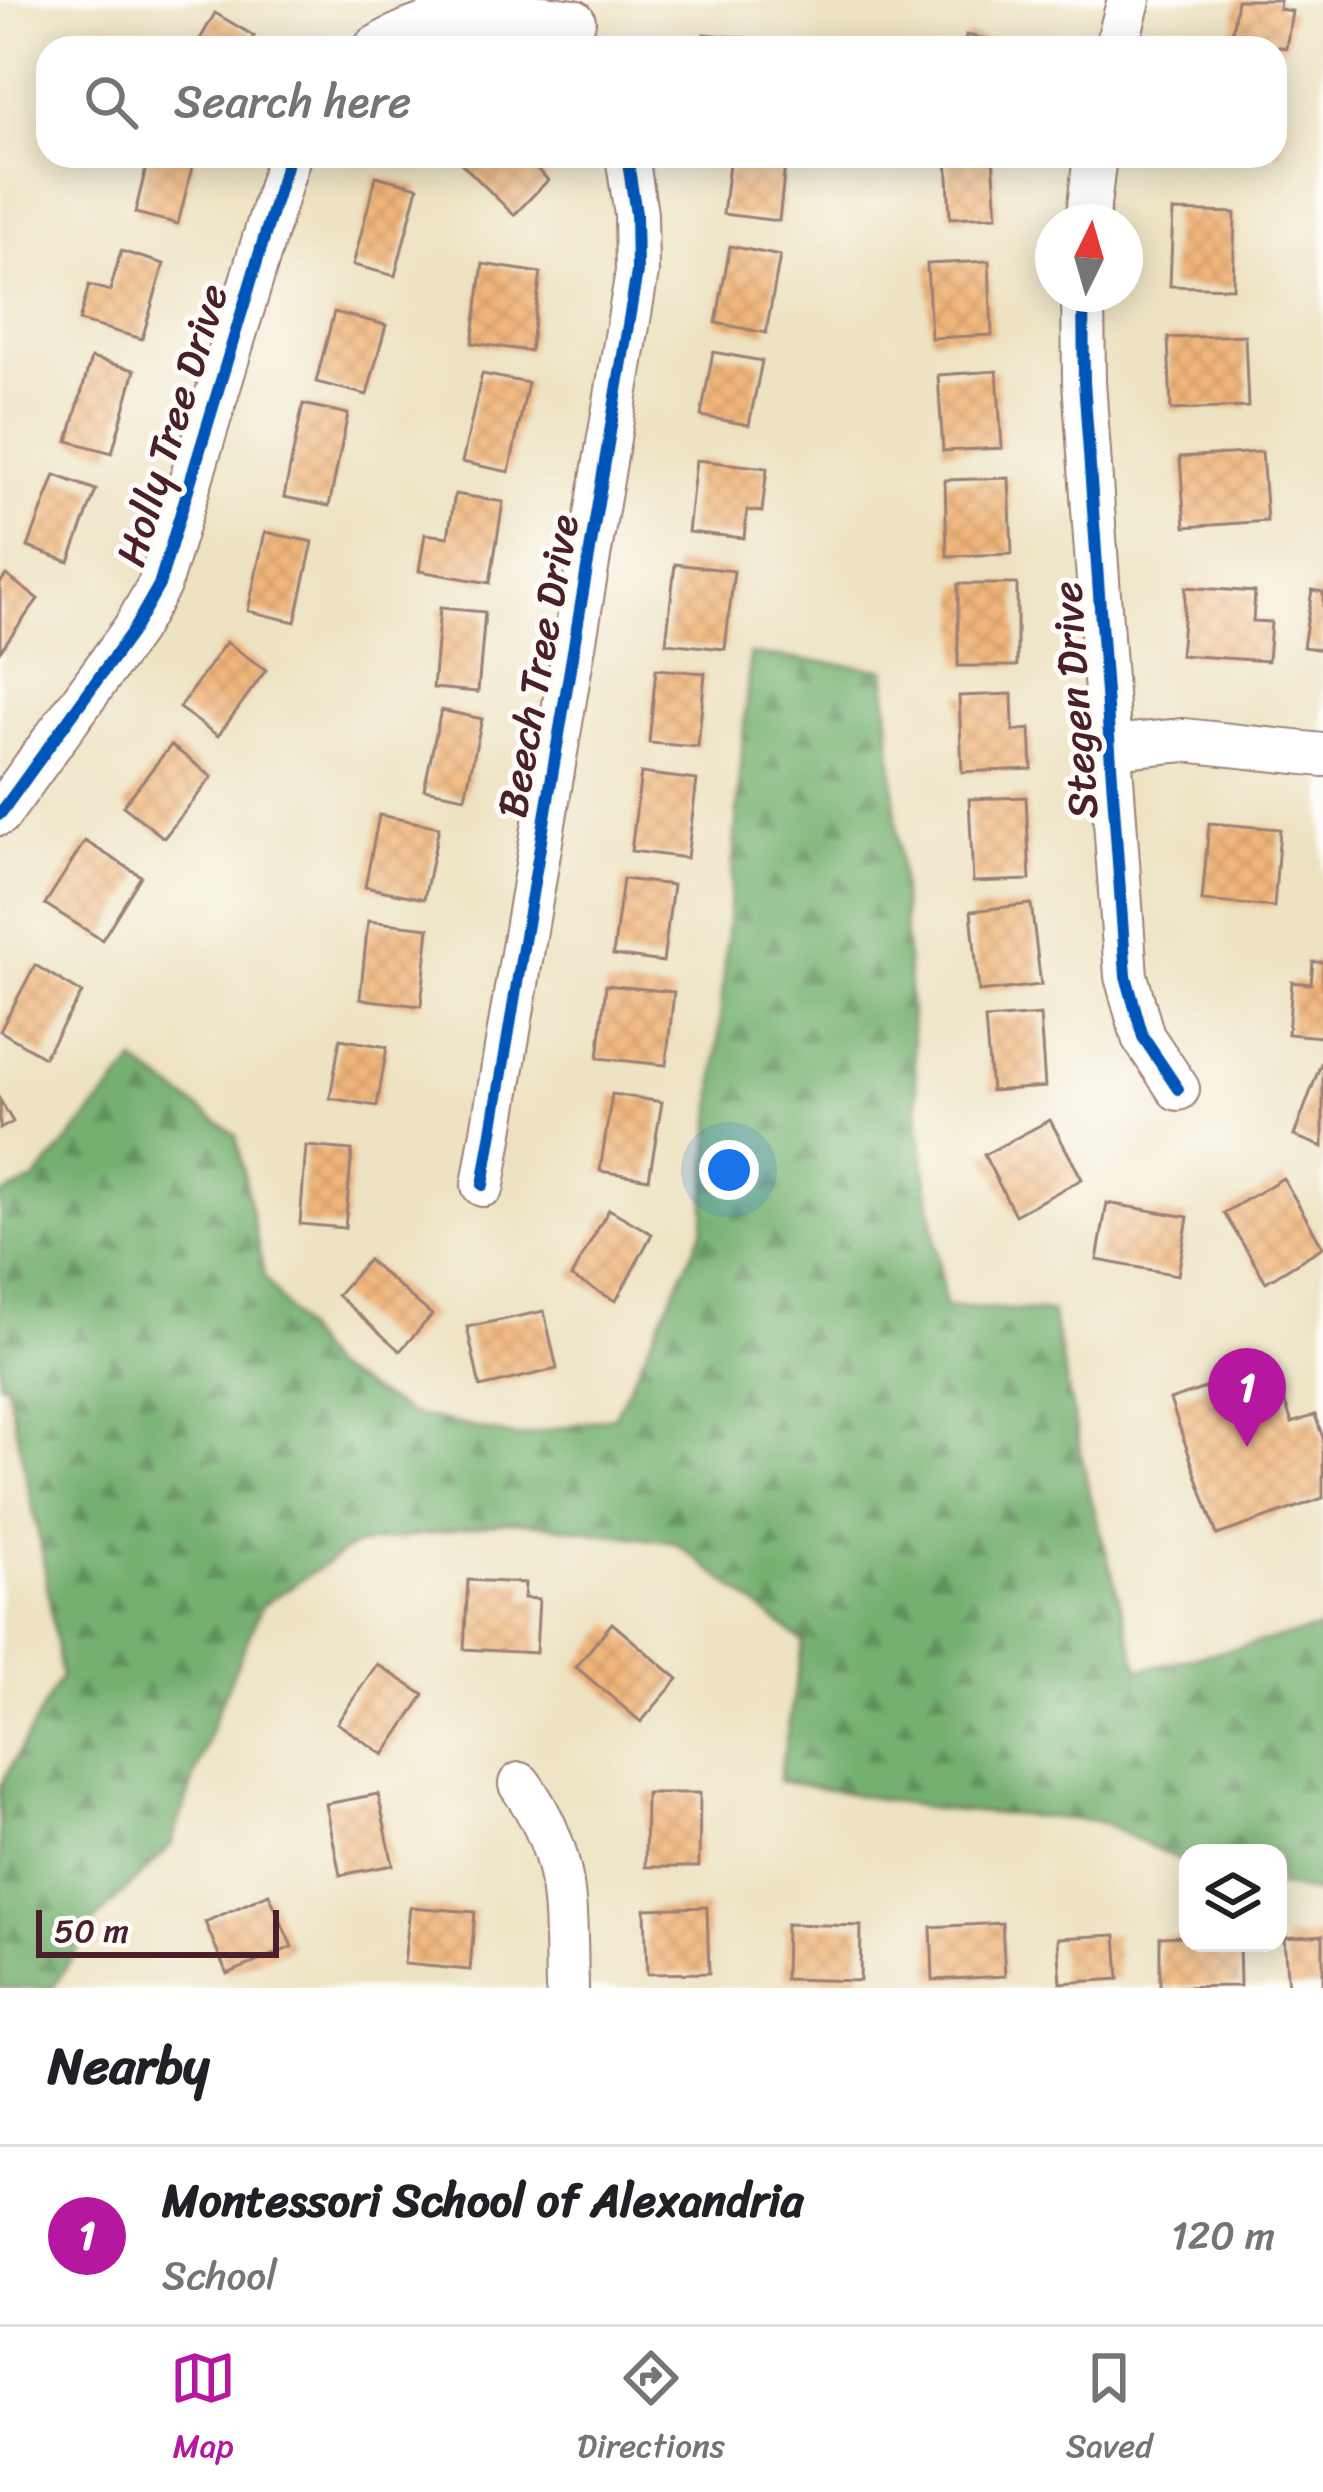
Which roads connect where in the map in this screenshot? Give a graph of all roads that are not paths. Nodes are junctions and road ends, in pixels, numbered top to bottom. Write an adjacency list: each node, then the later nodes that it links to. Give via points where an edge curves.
1 (1129, 0): 4 (street)
2 (580, 23): 3 (street, via 506,10 451,16)
3 (404, 36)
4 (1119, 36)
5 (285, 168): 12 (street, Holly Tree Drive, via 159,585)
6 (629, 168): 14 (street, Beech Tree Drive, via 637,272)
7 (1094, 168): 8 (street)
8 (1089, 204)
9 (1083, 312): 10 (street, Stegen Drive)
10 (1111, 747): 11 (street, via 1184,740); 13 (street, Stegen Drive, via 1134,1015)
11 (1323, 755)
12 (0, 814)
13 (1178, 1089)
14 (483, 1185)
15 (520, 1784): 16 (street, via 559,1853)
16 (567, 1988)

